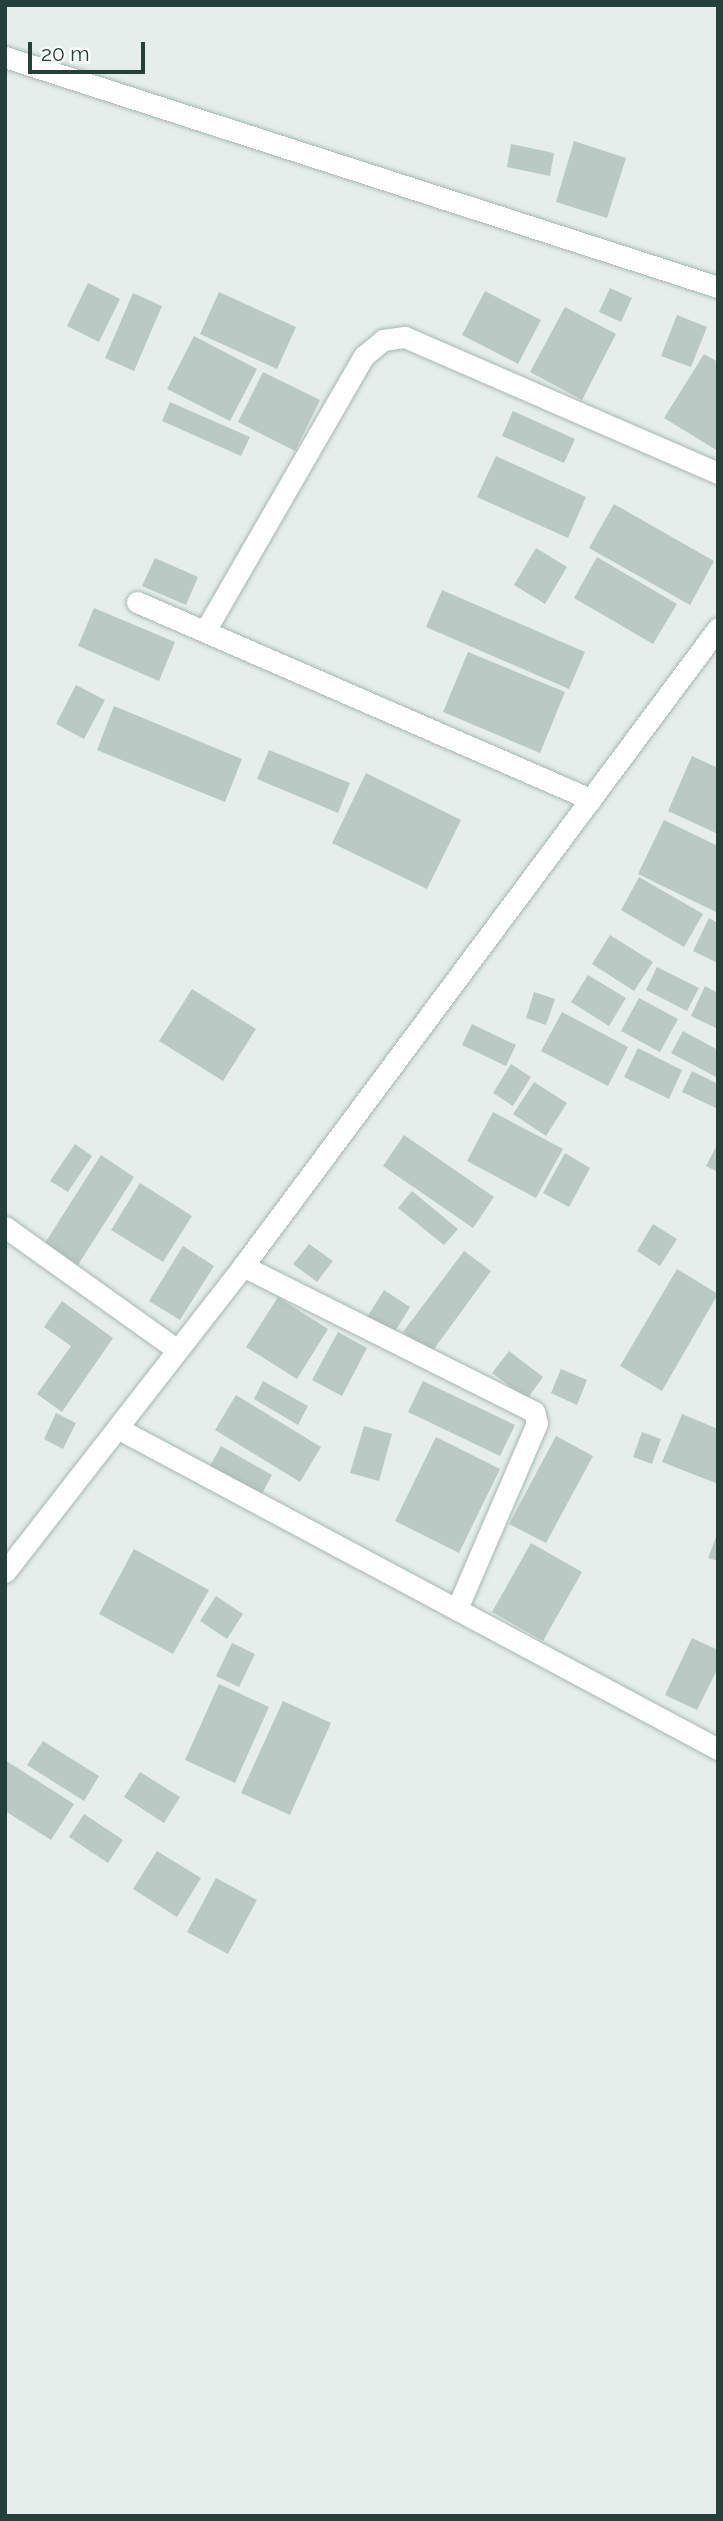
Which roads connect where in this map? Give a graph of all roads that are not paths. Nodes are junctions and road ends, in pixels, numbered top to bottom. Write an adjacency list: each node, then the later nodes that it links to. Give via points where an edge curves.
1 (5, 57): 2 (street)
2 (718, 287)
3 (718, 473): 6 (street, via 405,337 383,340 363,356)
4 (137, 602): 6 (street)
5 (718, 628): 7 (street)
6 (205, 631): 7 (street)
7 (591, 799): 9 (street)
8 (5, 1227): 10 (street)
9 (243, 1266): 10 (street); 13 (street, via 534,1412 537,1423)
10 (176, 1349): 11 (street)
11 (119, 1429): 12 (street); 13 (street)
12 (5, 1572)
13 (457, 1609): 14 (street)
14 (718, 1749)

